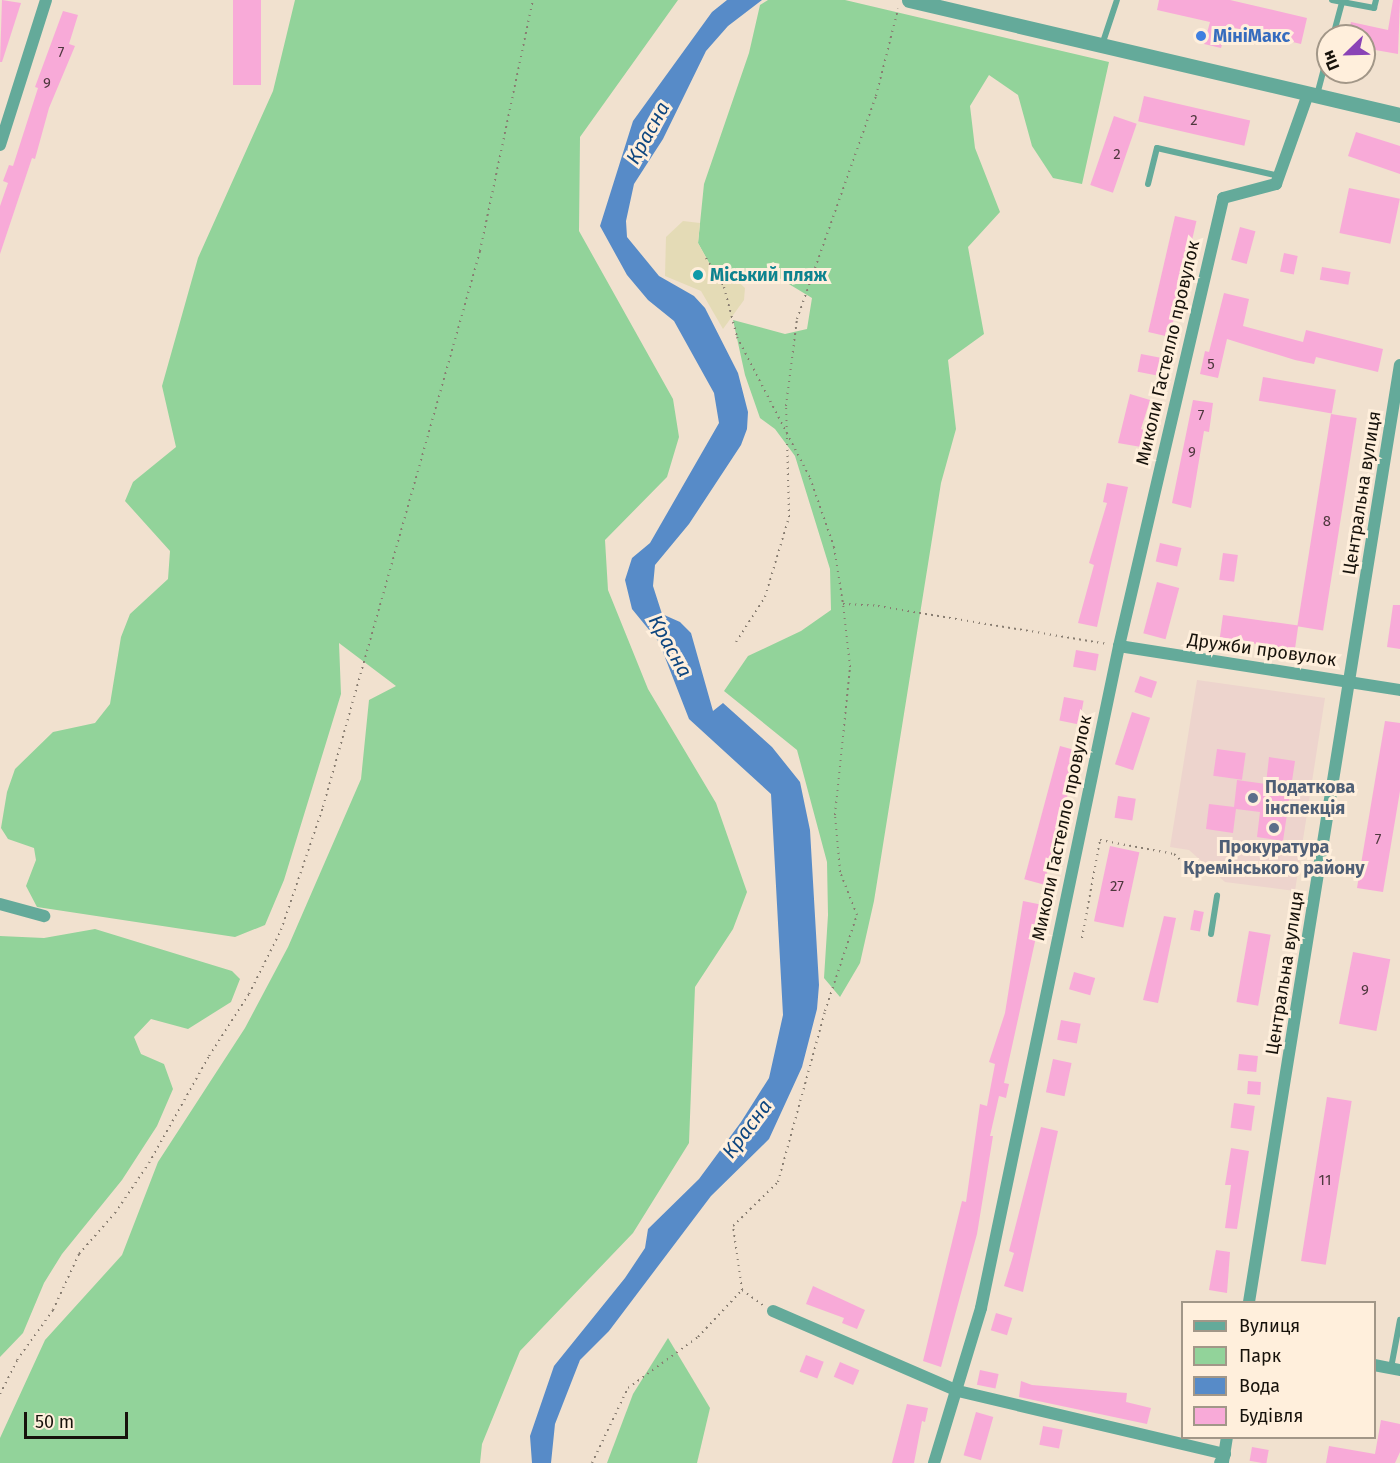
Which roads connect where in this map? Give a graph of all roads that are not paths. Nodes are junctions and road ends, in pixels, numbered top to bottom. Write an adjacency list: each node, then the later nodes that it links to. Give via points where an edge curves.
1 (46, 0): 12 (street)
2 (909, 0): 8 (street)
3 (1118, 0): 8 (lane)
4 (1332, 0): 6 (lane)
5 (1376, 0): 6 (lane, via 1374,8)
6 (1342, 2): 7 (lane)
7 (1336, 24)
8 (1102, 45): 10 (street)
9 (1317, 84): 10 (lane)
10 (1313, 95): 11 (street); 13 (street)
11 (1400, 115)
12 (0, 145)
13 (1279, 176): 14 (lane, via 1157,148); 17 (street, Миколи Гастелло провулок, via 1276,184 1222,198)
14 (1148, 184)
15 (1400, 365): 16 (street, Центральна вулиця)
16 (1396, 417): 18 (street, Центральна вулиця)
17 (1119, 646): 18 (street, Дружби провулок); 29 (street, Миколи Гастелло провулок, via 981,1308)
18 (1350, 681): 19 (street, Дружби провулок); 24 (street, Центральна вулиця)
19 (1400, 690)
20 (1217, 895): 23 (lane)
21 (0, 904): 22 (street)
22 (44, 916)
23 (1211, 934)
24 (1249, 1301)
25 (772, 1311): 29 (street)
26 (1400, 1320): 28 (lane)
27 (1376, 1365): 28 (street)
28 (1395, 1369)
29 (958, 1391): 31 (street); 32 (street, Миколи Гастелло провулок)
30 (1227, 1439): 31 (street)
31 (1222, 1460)
32 (934, 1463)

